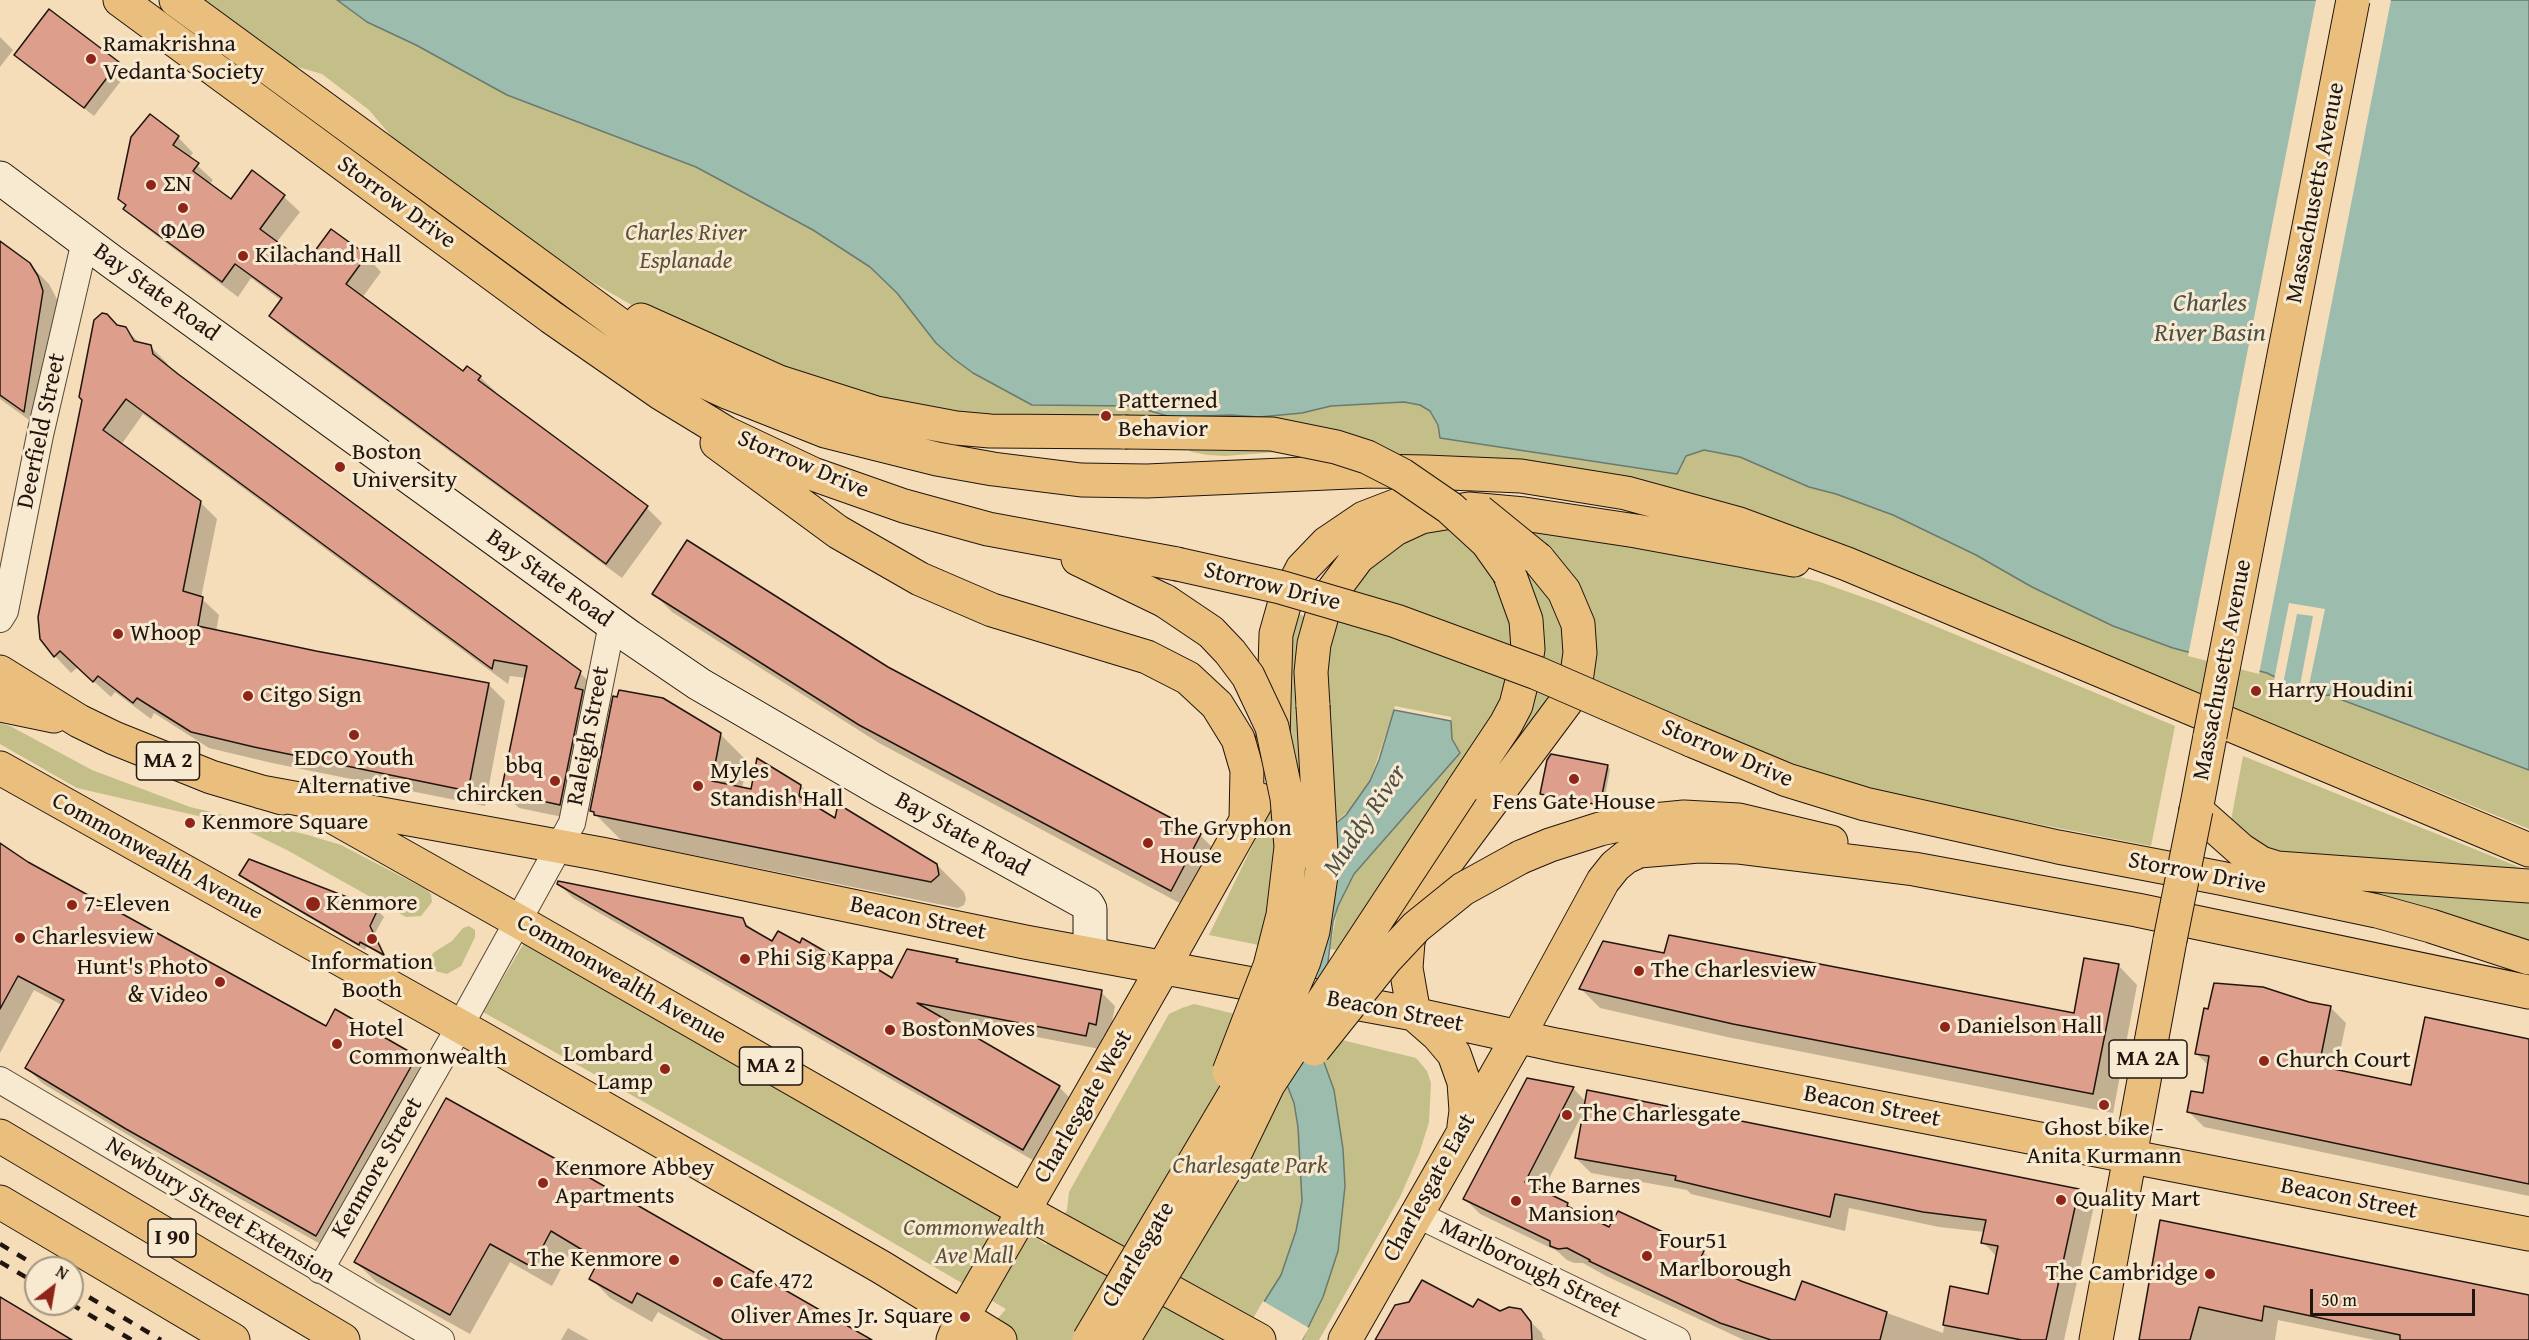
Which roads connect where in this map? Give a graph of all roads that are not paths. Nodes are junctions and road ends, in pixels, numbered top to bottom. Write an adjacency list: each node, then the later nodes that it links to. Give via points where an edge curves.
1 (120, 0): 7 (main road, Storrow Drive)
2 (176, 0): 6 (main road, Storrow Drive)
3 (2353, 0): 20 (main road, Massachusetts Avenue / MA 2A, bridge)
4 (0, 178): 5 (street, Bay State Road)
5 (85, 242): 12 (street, Deerfield Street, via 40,435 5,611); 13 (street, Bay State Road)
6 (563, 284): 10 (main road, bridge, via 779,382 876,413 990,431 1272,434 1336,447 1402,475); 11 (main road, Storrow Drive, via 657,352 721,389 825,430 937,459 1081,480 1147,481 1372,471 1521,476 1626,493 1696,511 1781,538)
7 (662, 394): 9 (main road, Storrow Drive, via 726,433 813,474 904,506); 21 (main road, via 731,456 838,532 898,568 966,600 1147,657 1188,678 1217,705 1241,745 1247,771)
8 (1469, 509): 11 (main road, via 1636,531); 21 (main road, Charlesgate West, via 1431,501 1384,509 1333,538 1302,569 1278,624 1271,763); 37 (main road, bridge, via 1440,512 1404,524 1371,546 1349,567 1326,605 1312,662 1322,854 1320,891 1302,966)
9 (1042, 540): 28 (main road, Storrow Drive, bridge, via 1280,587 1396,621 1537,673 1787,780 1865,804 2058,848 2377,911); 37 (main road, bridge, via 1165,601 1211,632 1248,676 1272,727 1289,818 1289,871 1276,946 1233,1059)
10 (1523, 566): 31 (main road, via 1564,591 1578,624 1580,653 1576,681 1566,702 1426,894 1408,942 1406,968); 37 (main road, bridge, via 1528,649 1516,705 1268,1085)
11 (1878, 576): 23 (main road, Storrow Drive)
12 (0, 619)
13 (612, 624): 22 (street, Raleigh Street, via 572,823); 27 (street, Bay State Road, via 710,690 1087,904)
14 (0, 672): 17 (main road, Commonwealth Avenue)
15 (0, 705): 17 (main road, MA 2)
16 (0, 714): 17 (main road)
17 (80, 721): 19 (main road, Commonwealth Avenue / MA 2, via 159,758)
18 (0, 768): 32 (main road, Commonwealth Avenue)
19 (261, 792): 22 (main road, Beacon Street); 26 (main road, Commonwealth Avenue / MA 2, via 329,815)
20 (2196, 810): 25 (main road, via 2241,850 2269,866 2286,870); 38 (main road, Massachusetts Avenue / MA 2A, bridge)
21 (1246, 819): 29 (main road, Charlesgate West)
22 (559, 846): 26 (street, Kenmore Street); 27 (main road, Beacon Street)
23 (2529, 850)
24 (1914, 869): 30 (main road, via 2136,910); 33 (main road, Charlesgate East, via 1721,846 1639,851 1629,855 1603,881); 37 (main road, bridge, via 1772,826 1705,817 1621,824 1521,857 1463,890 1416,927)
25 (2529, 886)
26 (518, 921): 32 (street, Kenmore Street); 40 (main road, Commonwealth Avenue / MA 2)
27 (1090, 954): 29 (main road, Beacon Street)
28 (2529, 958)
29 (1163, 968): 31 (main road, Beacon Street, bridge); 40 (main road, Charlesgate West)
30 (2529, 992)
31 (1414, 1014): 33 (main road, Beacon Street); 35 (main road, via 1454,1054 1464,1082)
32 (460, 1026): 43 (street, Kenmore Street); 44 (main road, Commonwealth Avenue, via 881,1267)
33 (1518, 1037): 35 (main road, Charlesgate East); 38 (main road, Beacon Street)
34 (0, 1080): 43 (street, Newbury Street Extension)
35 (1464, 1128): 41 (main road, Charlesgate East)
36 (0, 1136): 47 (main road, I 90)
37 (1222, 1146): 50 (main road, Charlesgate, bridge); 51 (main road, Charlesgate, bridge)
38 (2131, 1157): 42 (main road, Beacon Street); 54 (main road, Massachusetts Avenue / MA 2A)
39 (0, 1202): 46 (main road, I 90)
40 (1024, 1211): 44 (main road, Charlesgate West); 45 (main road, Commonwealth Avenue / MA 2)
41 (1416, 1214): 52 (main road, Charlesgate East); 53 (street, Marlborough Street)
42 (2529, 1234)
43 (320, 1270): 48 (street, Newbury Street Extension)
44 (958, 1329): 49 (main road, Commonwealth Avenue)
45 (1249, 1334)
46 (233, 1340)
47 (344, 1340)
48 (441, 1340)
49 (1000, 1340)
50 (1089, 1340)
51 (1123, 1340)
52 (1345, 1340)
53 (1677, 1340)
54 (2096, 1340)

